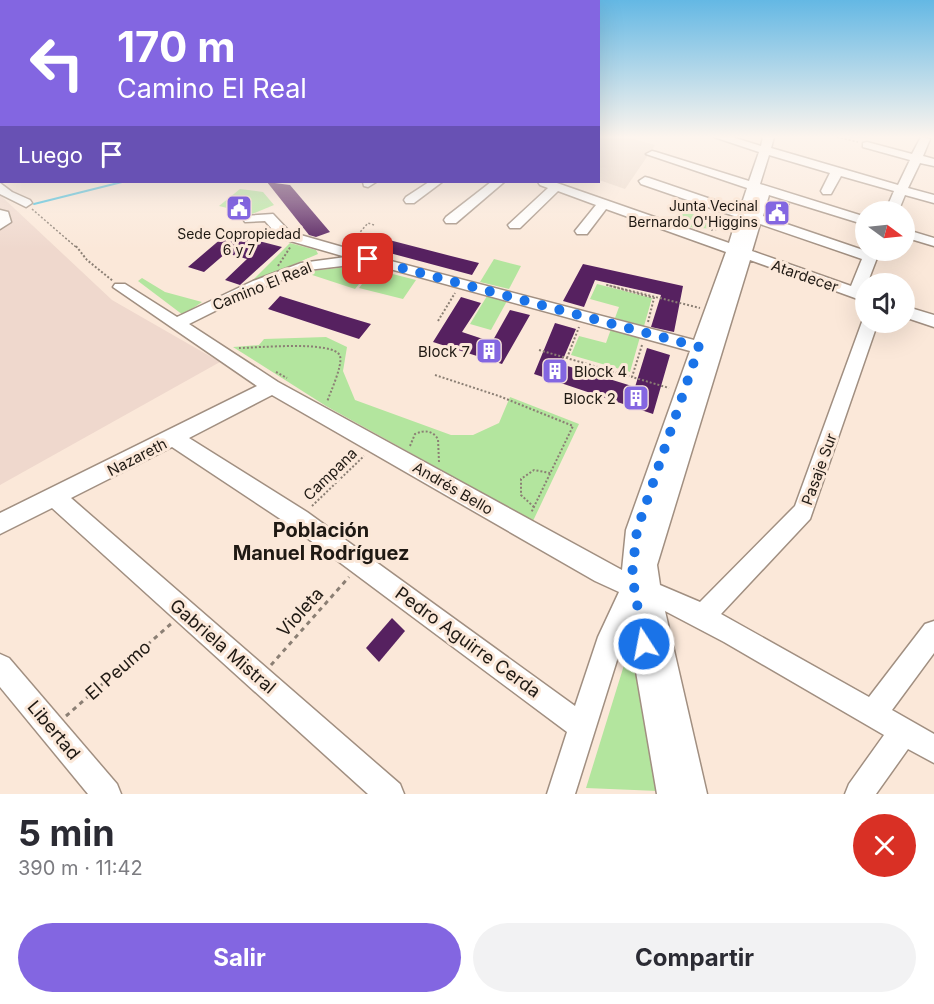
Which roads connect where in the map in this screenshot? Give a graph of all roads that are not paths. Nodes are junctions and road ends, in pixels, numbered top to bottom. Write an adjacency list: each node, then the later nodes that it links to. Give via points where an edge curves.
1 (716, 174): 11 (street)
2 (763, 174): 11 (street)
3 (835, 174): 13 (street)
4 (847, 174): 12 (street)
5 (908, 174): 12 (street)
6 (645, 181): 20 (street)
7 (435, 183): 15 (street)
8 (497, 183): 23 (street)
9 (550, 184): 18 (street, Atardecer); 25 (street)
10 (0, 187): 17 (street)
11 (759, 188): 20 (street); 21 (street)
12 (900, 190): 14 (street); 16 (street)
13 (827, 191)
14 (934, 199)
15 (410, 200)
16 (896, 201)
17 (26, 203)
18 (604, 203): 26 (street); 31 (street, Atardecer)
19 (0, 214): 24 (street, via 4,222)
20 (750, 215): 30 (street); 31 (street)
21 (855, 218)
22 (250, 219): 29 (street, via 268,217 285,235)
23 (452, 220)
24 (0, 225)
25 (516, 225)
26 (582, 231)
27 (915, 237): 28 (street)
28 (934, 243)
29 (323, 246): 32 (street); 33 (street, via 326,255)
30 (855, 249)
31 (739, 252): 35 (street, Atardecer); 40 (street); 45 (street)
32 (368, 259): 33 (street, Camino El Real); 40 (street, Camino El Real)
33 (318, 263): 38 (street, Camino El Real, via 276,277)
34 (120, 287): 38 (street, Andrés Bello)
35 (855, 293)
36 (915, 315): 37 (street)
37 (934, 321)
38 (176, 324): 41 (street, Andrés Bello)
39 (866, 333): 46 (street, Pasaje Sur, via 803,512)
40 (699, 347): 45 (street, via 637,530 633,559)
41 (274, 379): 42 (street, Nazareth); 45 (street, Andrés Bello, via 376,444 603,573)
42 (174, 438): 43 (street, Nazareth); 50 (street, Pedro Aguirre Cerda, via 299,519)
43 (56, 498): 44 (street, Nazareth); 54 (street, Gabriela Mistral)
44 (0, 524)
45 (641, 589): 46 (street, Andrés Bello); 50 (street, via 610,637); 56 (street); 57 (street)
46 (703, 616): 49 (street, Andrés Bello)
47 (934, 633): 49 (street)
48 (0, 667): 53 (street, Libertad)
49 (873, 714): 51 (street, Andrés Bello)
50 (582, 727): 55 (street)
51 (904, 731): 52 (street, Andrés Bello); 58 (street)
52 (934, 748)
53 (107, 794)
54 (390, 794)
55 (561, 794)
56 (671, 794)
57 (693, 794)
58 (859, 794)

